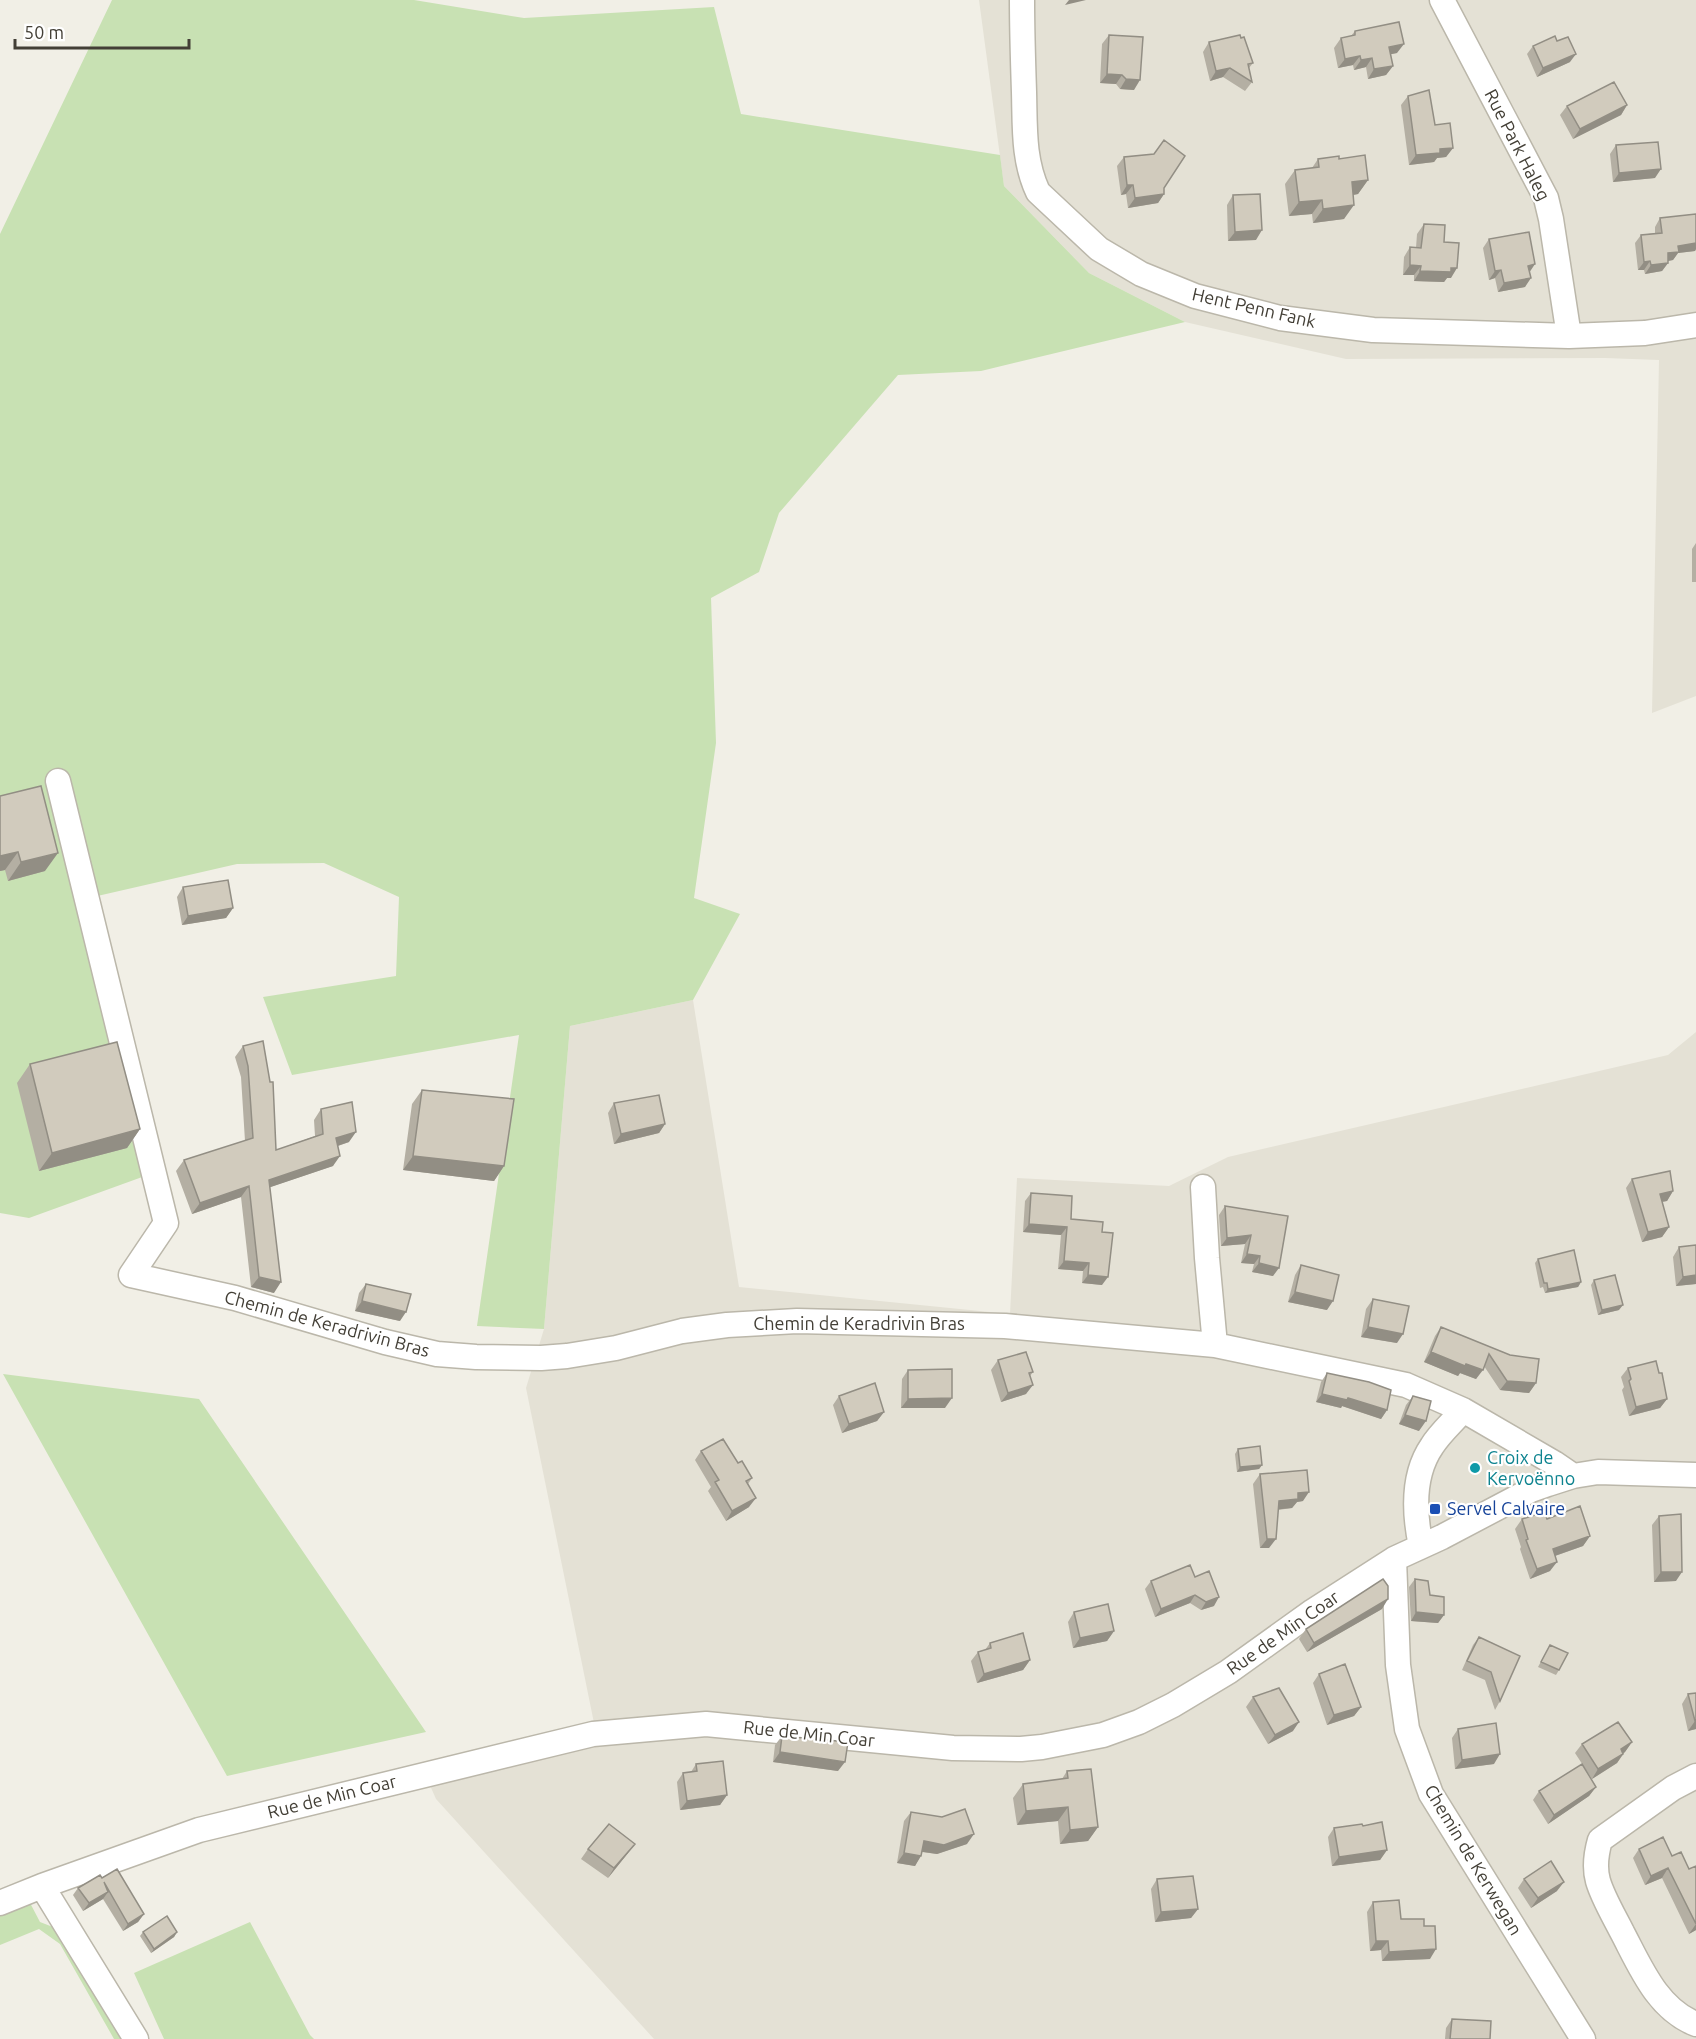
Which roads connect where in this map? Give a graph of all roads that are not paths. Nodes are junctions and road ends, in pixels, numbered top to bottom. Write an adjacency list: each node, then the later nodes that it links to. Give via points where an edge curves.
1 (1022, 0): 4 (street, Hent Penn Fank, via 1029,168 1038,192 1099,249 1141,274 1195,296 1280,318 1373,330)
2 (1442, 0): 4 (street, Rue Park Haleg, via 1546,198)
3 (1696, 325): 4 (street, Hent Penn Fank, via 1645,333)
4 (1569, 336)
5 (58, 781): 7 (street, Chemin de Keradrivin Bras, via 166,1223 131,1275 235,1298 385,1342 437,1354 476,1357 567,1356 682,1331 797,1321 1005,1326)
6 (1203, 1187): 7 (street)
7 (1215, 1344): 8 (street, Chemin de Keradrivin Bras, via 1406,1386)
8 (1463, 1410): 10 (street, Chemin de Keradrivin Bras); 11 (street, via 1432,1445 1422,1469 1415,1507)
9 (1696, 1475): 10 (street, Rue de Min Coar, via 1598,1472)
10 (1573, 1476): 11 (street, Rue de Min Coar, via 1531,1490)
11 (1421, 1546): 12 (street, Rue de Min Coar)
12 (1394, 1559): 14 (street, Rue de Min Coar, via 1228,1672 1173,1705 1103,1735 1042,1747 987,1750 706,1724 594,1734 199,1830); 18 (street, Chemin de Kerwegan, via 1398,1665 1407,1730 1431,1794)
13 (1696, 1776): 16 (street, via 1600,1840 1596,1861 1598,1882 1645,1976 1674,2011)
14 (42, 1886): 15 (street, Rue de Min Coar); 17 (street)
15 (0, 1903)
16 (1696, 2024)
17 (136, 2039)
18 (1582, 2039)

